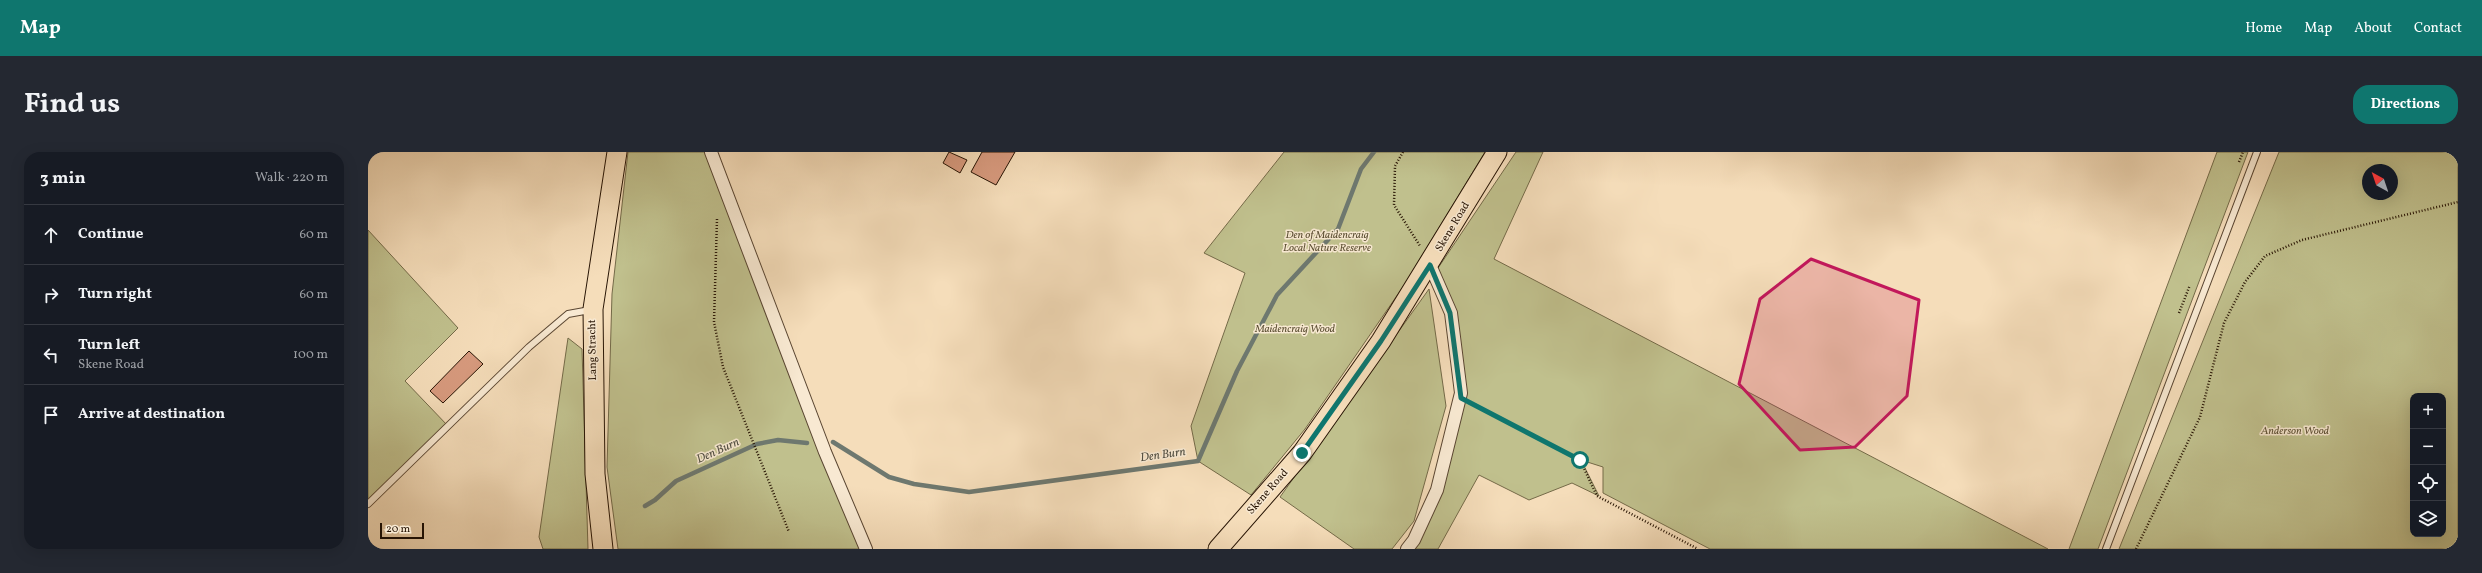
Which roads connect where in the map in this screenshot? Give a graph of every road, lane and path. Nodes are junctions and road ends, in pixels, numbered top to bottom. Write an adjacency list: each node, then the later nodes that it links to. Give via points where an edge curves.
1 (617, 152): 12 (main road, Lang Stracht)
2 (711, 152): 18 (street, via 825,452)
3 (1403, 152): 10 (path, via 1395,166 1394,205)
4 (1497, 152): 10 (main road, Skene Road)
5 (2243, 152): 7 (path)
6 (2257, 152): 22 (lane)
7 (2239, 162)
8 (2458, 202): 23 (path, via 2302,240 2265,256 2245,282 2224,323 2200,416)
9 (717, 219): 16 (path, via 714,322 722,367)
10 (1427, 259): 14 (street, via 1450,313); 19 (main road, Skene Road, via 1381,341 1302,453)
11 (2190, 285): 13 (path)
12 (593, 309): 15 (lane, via 568,314); 17 (main road, Lang Stracht, via 595,474)
13 (2179, 313)
14 (1461, 398): 20 (street, via 1437,490 1414,540); 21 (path, via 1580,460 1597,496)
15 (368, 504)
16 (789, 532)
17 (603, 549)
18 (866, 549)
19 (1218, 549)
20 (1407, 549)
21 (1698, 549)
22 (2106, 549)
23 (2136, 549)

